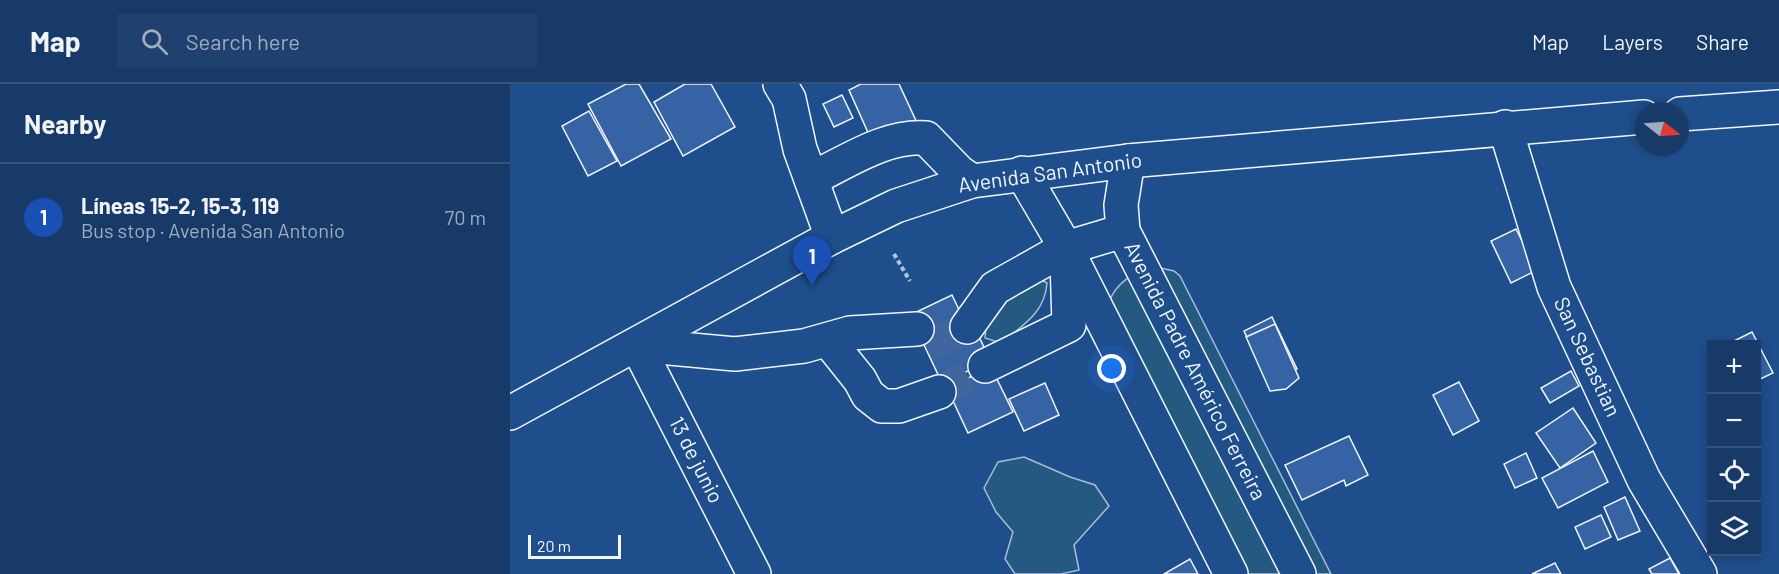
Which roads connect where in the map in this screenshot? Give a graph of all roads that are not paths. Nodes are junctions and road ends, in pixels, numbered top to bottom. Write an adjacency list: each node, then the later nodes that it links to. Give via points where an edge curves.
1 (780, 84): 8 (street, via 789,99)
2 (1779, 107): 3 (street)
3 (1689, 113)
4 (1635, 118): 5 (street, Avenida San Antonio)
5 (1505, 127): 6 (street, Avenida San Antonio); 23 (street, San Sebastian, via 1554,287 1644,480)
6 (1128, 161): 7 (street, Avenida San Antonio); 10 (street, Avenida Padre Américo Ferreira, via 1121,205)
7 (1022, 174): 9 (street, Avenida San Antonio); 12 (street)
8 (811, 179): 9 (street, via 907,137 926,138); 11 (street)
9 (972, 181): 11 (street, Avenida San Antonio, via 896,206)
10 (1123, 231): 12 (street); 22 (street, Avenida Padre Américo Ferreira)
11 (832, 237): 15 (street, Avenida San Antonio)
12 (1066, 248): 13 (street, via 995,288); 17 (street, via 1069,325); 21 (street)
13 (962, 317)
14 (921, 338): 16 (street, via 850,333)
15 (637, 345): 16 (street, via 735,354); 19 (street, Avenida San Antonio); 20 (street, 13 de junio)
16 (836, 349): 18 (street, via 868,395 882,406 899,406)
17 (985, 366)
18 (939, 392)
19 (510, 413)
20 (754, 574)
21 (1231, 574)
22 (1299, 574)
23 (1700, 574)

